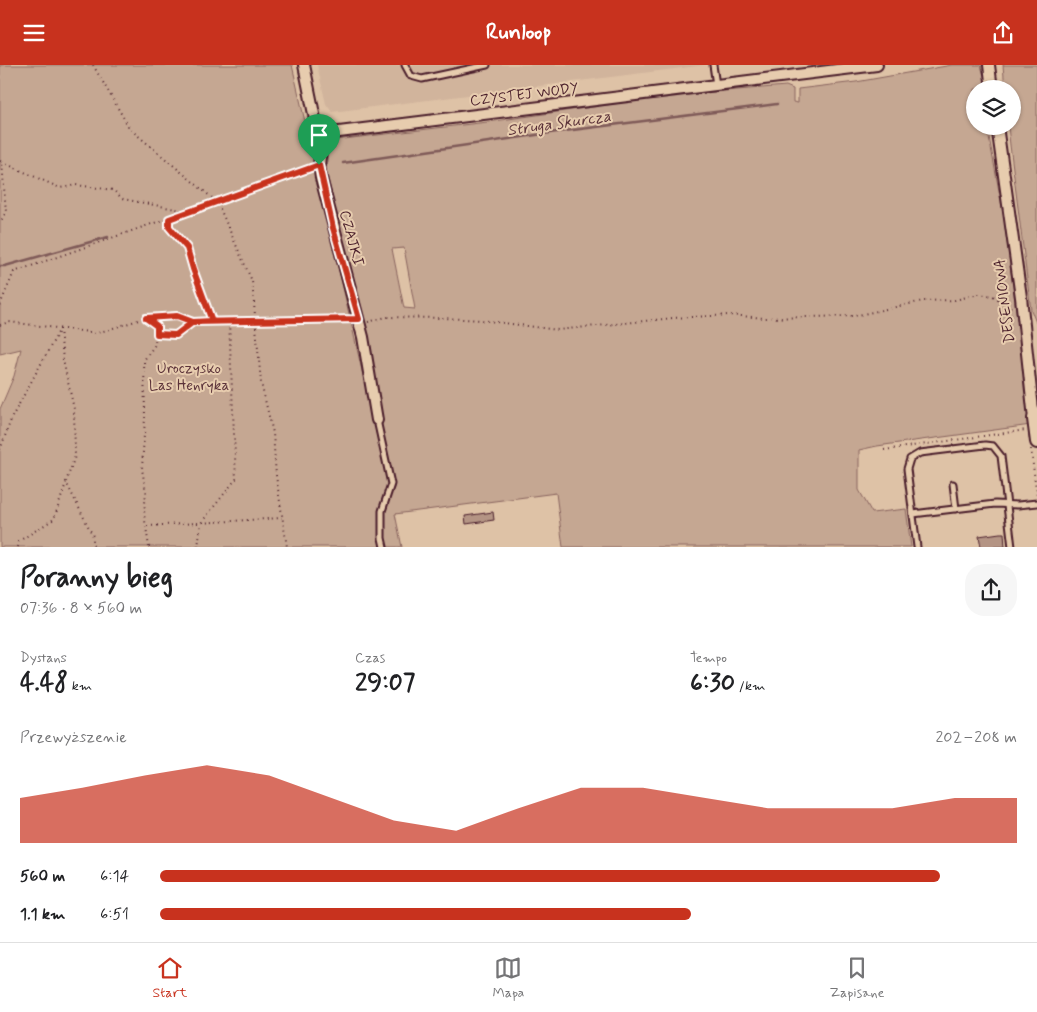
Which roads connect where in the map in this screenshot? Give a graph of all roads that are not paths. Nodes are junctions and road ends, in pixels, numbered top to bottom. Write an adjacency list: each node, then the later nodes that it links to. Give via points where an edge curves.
1 (304, 65): 9 (street, via 316,124)
2 (404, 65): 3 (lane, via 411,77 422,79)
3 (487, 65)
4 (712, 65): 8 (lane)
5 (877, 65): 8 (street, CZYSTEJ WODY)
6 (989, 65): 7 (street)
7 (991, 80)
8 (716, 85): 9 (street, CZYSTEJ WODY)
9 (323, 132): 11 (street, CZAJKI, via 319,165 360,322)
10 (998, 135): 12 (street, DESENIOWA)
11 (377, 420): 19 (lane, via 390,484 382,511)
12 (1035, 422): 13 (street, DESENIOWA)
13 (1034, 445)
14 (953, 484): 17 (lane)
15 (1006, 503): 16 (lane); 17 (lane); 18 (lane, via 1000,452 994,446 985,445 912,456 907,469); 21 (lane)
16 (1037, 503)
17 (956, 509): 18 (lane)
18 (913, 514): 20 (lane)
19 (384, 547)
20 (917, 547)
21 (1012, 547)

